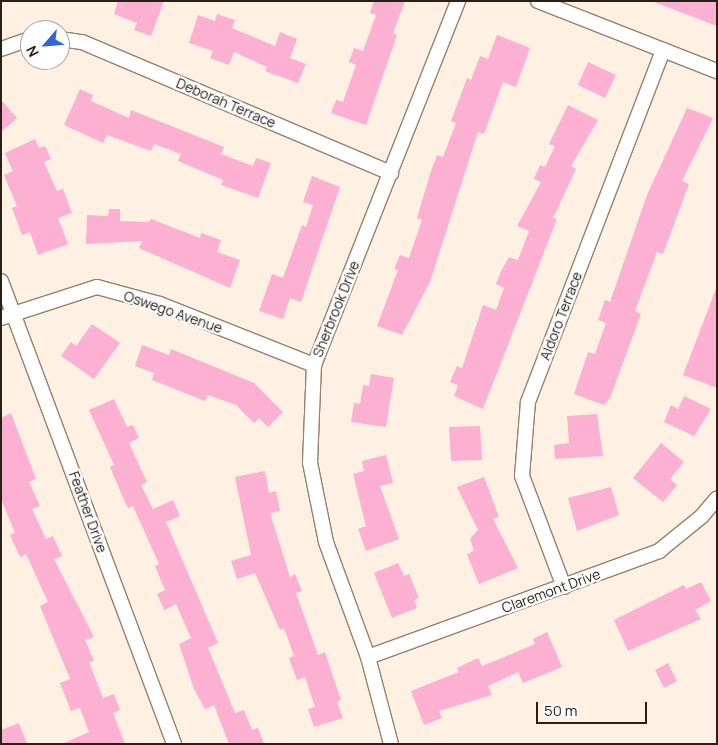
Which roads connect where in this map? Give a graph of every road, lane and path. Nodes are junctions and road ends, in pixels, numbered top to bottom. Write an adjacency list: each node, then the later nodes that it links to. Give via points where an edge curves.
1 (458, 1): 8 (street, Sherbrook Drive)
2 (538, 1): 6 (street)
3 (70, 40): 8 (street, Deborah Terrace, via 82,42)
4 (20, 42): 5 (street)
5 (1, 49)
6 (663, 50): 7 (street); 13 (street, Aldoro Terrace, via 528,402 522,476)
7 (717, 71)
8 (390, 173): 11 (street, Sherbrook Drive)
9 (1, 281): 10 (street, Feather Drive)
10 (7, 315): 11 (street, Oswego Avenue, via 97,287 160,304); 15 (street, Feather Drive)
11 (314, 365): 14 (street, Sherbrook Drive, via 310,463 326,542)
12 (717, 498): 13 (street, Claremont Drive, via 702,516 659,551)
13 (564, 587): 14 (street, Claremont Drive)
14 (368, 657): 16 (street, Sherbrook Drive)
15 (174, 744)
16 (391, 744)

